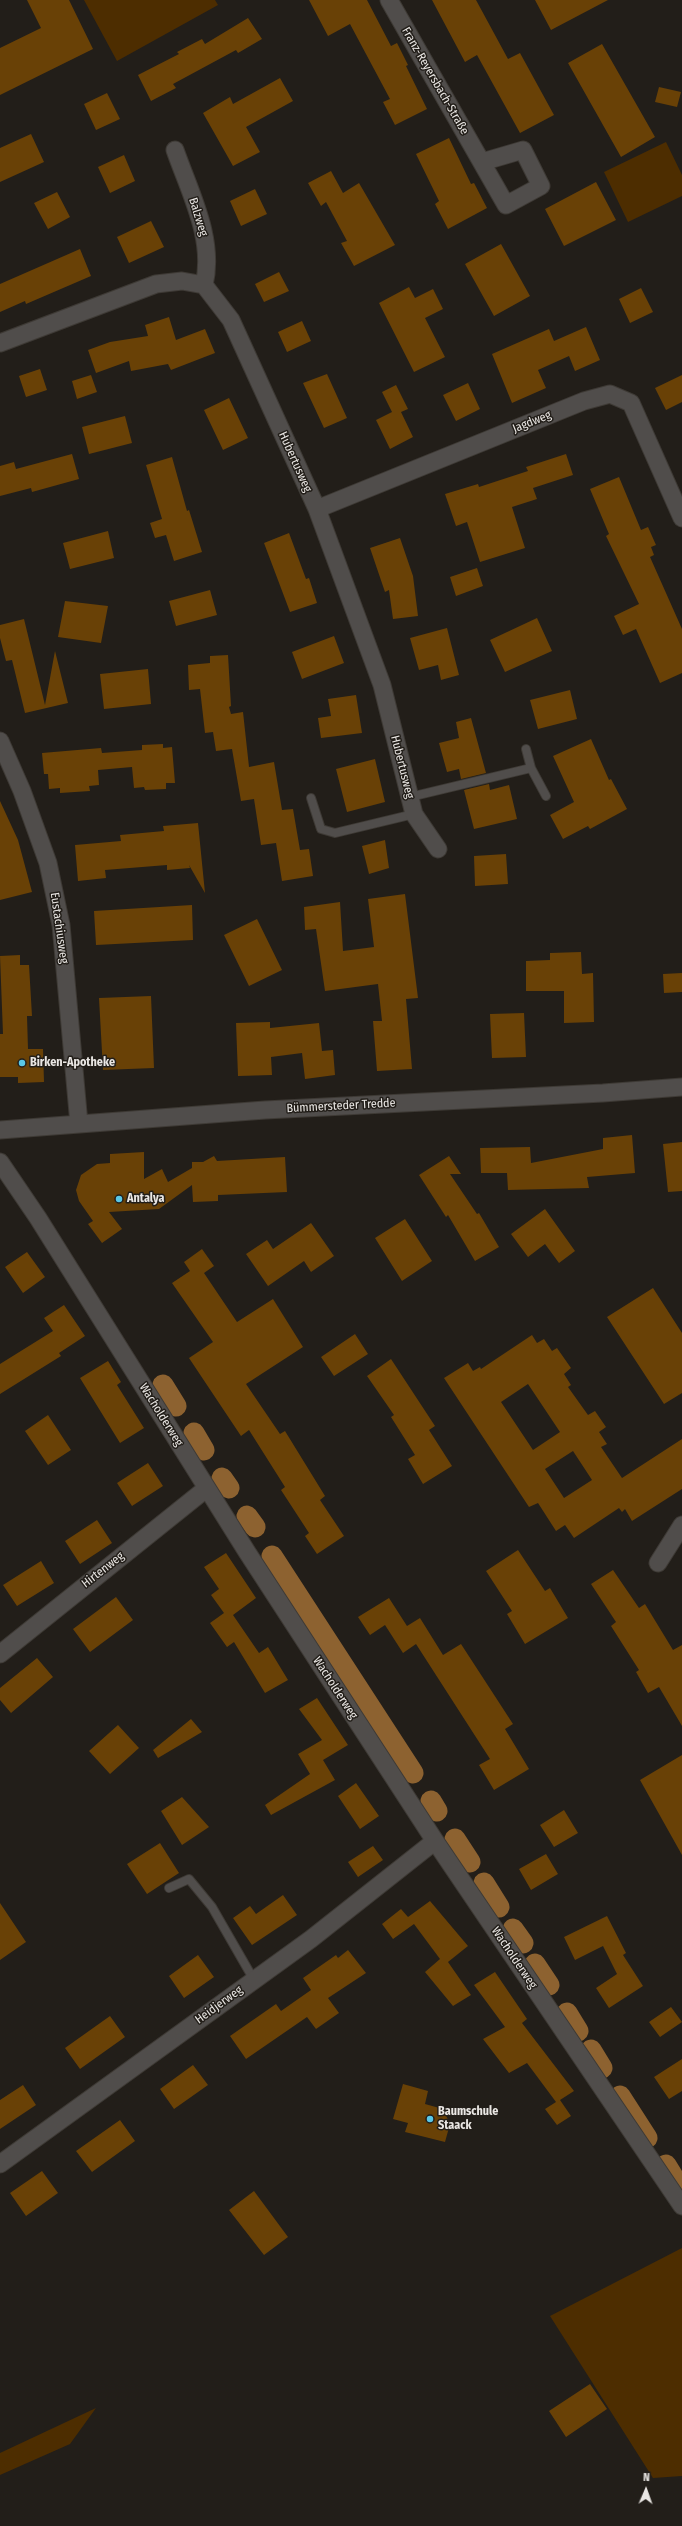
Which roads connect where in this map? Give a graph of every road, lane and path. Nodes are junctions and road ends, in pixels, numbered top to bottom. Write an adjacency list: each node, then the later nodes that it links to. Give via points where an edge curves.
1 (389, 0): 3 (street, Franz-Reyersbach-Straße)
2 (175, 150): 4 (street, Balzweg, via 203,228 208,266)
3 (482, 162)
4 (204, 285): 5 (street, via 182,281 156,284); 6 (street, Hubertusweg, via 231,320)
5 (0, 344)
6 (317, 509): 7 (street, Jagdweg, via 584,401 610,394 631,403); 12 (street, Hubertusweg, via 382,685)
7 (682, 518)
8 (0, 741): 17 (street, Eustachiusweg, via 22,791 48,863 61,925)
9 (526, 749): 10 (lane)
10 (531, 768): 11 (lane); 12 (lane)
11 (546, 796)
12 (410, 797): 14 (street, Hubertusweg)
13 (311, 798): 14 (lane, via 321,829 335,833)
14 (414, 814): 15 (street, Hubertusweg)
15 (438, 849)
16 (682, 1087): 17 (street, Bümmersteder Tredde, via 265,1110)
17 (79, 1124): 18 (street, Bümmersteder Tredde)
18 (0, 1130)
19 (0, 1162): 20 (street, Wacholderweg)
20 (207, 1488): 23 (street, Hirtenweg); 24 (street, Wacholderweg)
21 (682, 1524): 22 (street)
22 (658, 1563)
23 (0, 1654)
24 (434, 1841): 26 (street, Heidjerweg, via 311,1939); 28 (street, Wacholderweg)
25 (169, 1888): 26 (lane, via 189,1879 212,1907)
26 (254, 1980): 27 (street, Heidjerweg)
27 (0, 2164)
28 (682, 2206)

